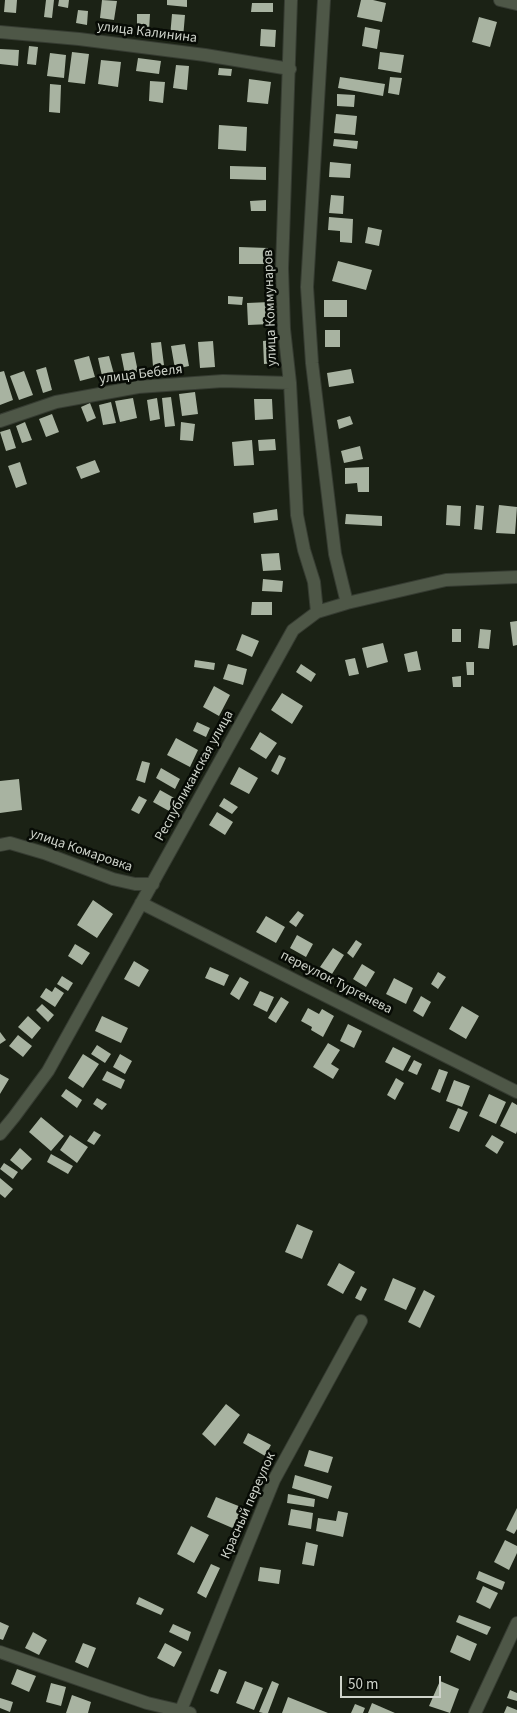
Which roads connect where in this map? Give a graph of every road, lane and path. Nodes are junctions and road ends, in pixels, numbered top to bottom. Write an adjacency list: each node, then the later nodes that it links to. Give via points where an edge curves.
1 (291, 0): 6 (street, улица Коммунаров)
2 (324, 0): 10 (street, via 307,287 312,363 335,554)
3 (500, 0): 4 (street)
4 (517, 4)
5 (0, 32): 6 (street, улица Калинина, via 79,39)
6 (290, 68): 7 (street, улица Коммунаров, via 282,268)
7 (290, 383): 8 (street, улица Бебеля, via 223,381 138,387 56,402); 11 (street, улица Коммунаров, via 296,515 314,582)
8 (0, 420)
9 (517, 577): 10 (street, Республиканская улица, via 446,580)
10 (347, 603): 11 (street, Республиканская улица)
11 (317, 612): 13 (street, Республиканская улица, via 293,630)
12 (0, 846): 13 (street, улица Комаровка, via 10,843 121,881)
13 (153, 884): 14 (street, Республиканская улица)
14 (141, 903): 15 (street, переулок Тургенева); 16 (street, Республиканская улица, via 48,1071)
15 (517, 1092)
16 (0, 1134)
17 (361, 1321): 20 (street, Красный переулок, via 274,1480)
18 (517, 1623): 21 (street)
19 (0, 1652): 20 (street, Красный переулок, via 147,1703)
20 (186, 1711)
21 (475, 1713)

